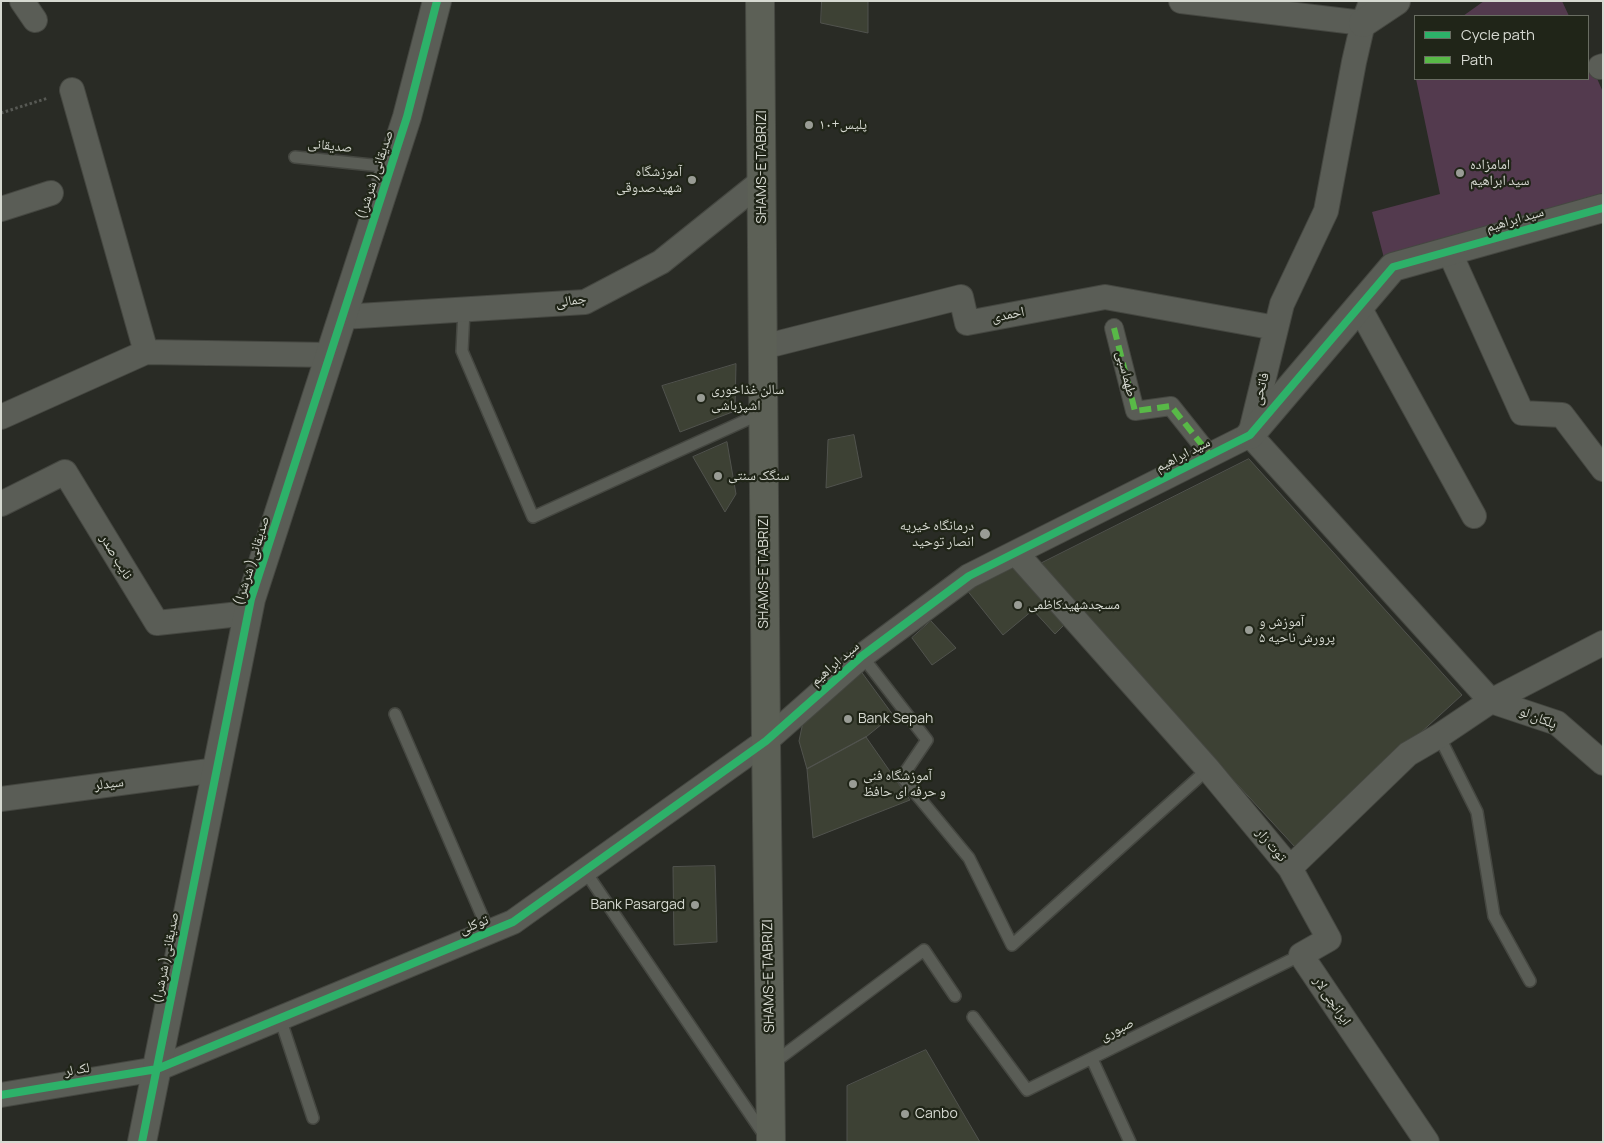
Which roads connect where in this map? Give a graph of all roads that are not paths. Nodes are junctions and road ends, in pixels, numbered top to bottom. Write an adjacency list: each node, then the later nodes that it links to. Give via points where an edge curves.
1 (437, 1): 8 (street, (شرشرا )صدیقانی)
2 (760, 1): 9 (main road, SHAMS-E TABRIZI)
3 (1396, 1): 5 (street)
4 (1186, 2): 5 (street)
5 (1367, 12): 18 (street, فاتحی, via 1354,62 1326,211 1282,304)
6 (72, 90): 20 (street)
7 (295, 157): 8 (lane, صدیقانی)
8 (391, 167): 16 (street, (شرشرا )صدیقانی)
9 (762, 181): 15 (street, جمالی, via 661,262 585,302); 19 (main road, SHAMS-E TABRIZI)
10 (51, 193): 12 (street)
11 (1603, 208): 13 (street, سید ابراهیم)
12 (1, 209)
13 (1449, 251): 14 (street, سید ابراهیم, via 1392,267); 26 (street, via 1522,413 1562,415)
14 (1358, 307): 24 (street, سید ابراهیم); 28 (street)
15 (464, 310): 16 (street, جمالی); 22 (lane, via 462,351 533,517)
16 (342, 317): 21 (street, (شرشرا )صدیقانی)
17 (1114, 328): 25 (street, طهماسبی, via 1135,411 1171,406)
18 (1276, 328): 19 (street, احمدی, via 1105,297 967,323 961,297); 24 (street, فاتحی)
19 (763, 347): 22 (main road, SHAMS-E TABRIZI)
20 (146, 352): 21 (street); 23 (street)
21 (331, 355): 30 (street, (شرشرا )صدیقانی)
22 (763, 412): 36 (main road, SHAMS-E TABRIZI)
23 (1, 417)
24 (1250, 435): 25 (street, سید ابراهیم); 33 (street)
25 (1210, 455): 29 (street, سید ابراهیم)
26 (1603, 468)
27 (1, 504): 30 (street, نایب صدر, via 64,472 157,623)
28 (1474, 516)
29 (1016, 553): 32 (street, سید ابراهیم, via 969,576); 38 (street, توت زار)
30 (248, 613): 39 (street, (شرشرا )صدیقانی)
31 (1603, 642): 33 (street, توت زار)
32 (862, 656): 36 (street, سید ابراهیم); 38 (lane, via 928,740 902,777 969,858 1012,945)
33 (1491, 701): 35 (street, توت زار); 37 (street, پلکان لو, via 1557,723)
34 (394, 714): 43 (lane)
35 (1439, 736): 41 (street, توت زار, via 1408,754); 45 (lane, via 1477,812 1494,916)
36 (766, 741): 42 (street, توکلی); 50 (main road, SHAMS-E TABRIZI)
37 (1603, 763)
38 (1208, 769): 41 (street, توت زار)
39 (217, 770): 40 (street, سیدلر); 51 (street, (شرشرا )صدیقانی)
40 (1, 798)
41 (1290, 868): 44 (street, via 1329,939)
42 (585, 870): 43 (street, توکلی, via 513,922); 55 (lane)
43 (489, 932): 48 (street, توکلی)
44 (1301, 955): 49 (lane, صبوری); 57 (street, ایرانچی لار)
45 (1530, 981)
46 (955, 996): 50 (lane, via 924,950)
47 (973, 1017): 49 (lane, صبوری, via 1027,1090)
48 (280, 1018): 51 (street, توکلی); 53 (lane)
49 (1092, 1059): 56 (lane)
50 (770, 1066): 55 (main road, SHAMS-E TABRIZI)
51 (157, 1069): 52 (street, لک لر); 54 (street, (شرشرا )صدیقانی)
52 (1, 1095)
53 (313, 1118)
54 (142, 1142)
55 (770, 1142)
56 (1130, 1142)
57 (1427, 1142)

